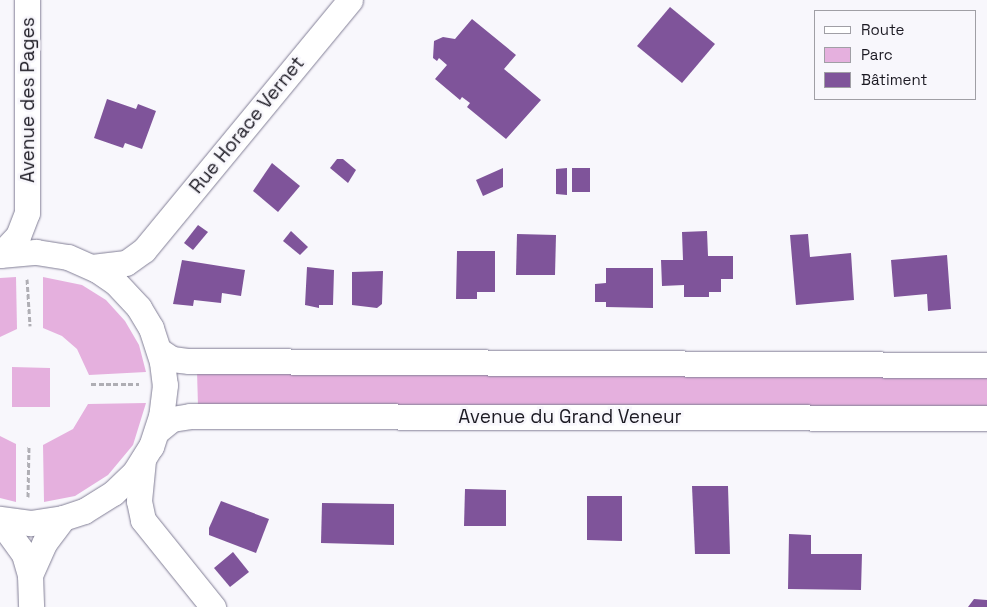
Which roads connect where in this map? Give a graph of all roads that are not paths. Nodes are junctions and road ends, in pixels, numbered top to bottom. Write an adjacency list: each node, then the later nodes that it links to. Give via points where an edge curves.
1 (27, 0): 3 (street, Avenue des Pages)
2 (350, 0): 4 (street, Rue Horace Vernet)
3 (28, 201): 5 (street, via 18,236); 6 (street, via 33,225)
4 (144, 250): 7 (street, via 126,263); 8 (street, via 136,283)
5 (0, 255): 6 (street, via 26,252)
6 (57, 255): 7 (street)
7 (92, 267): 8 (street, via 115,282)
8 (139, 308): 9 (street)
9 (160, 350): 10 (street, via 172,359 189,361); 12 (street, via 164,396)
10 (987, 365)
11 (987, 418): 12 (street, Avenue du Grand Veneur, via 190,416 172,419)
12 (157, 431): 13 (street)
13 (144, 459): 14 (street, via 113,493); 16 (street, via 139,487)
14 (74, 515): 15 (street, via 30,523); 16 (street, via 119,512); 17 (street, via 45,542)
15 (2, 520): 17 (street, via 24,554)
16 (143, 520): 19 (street)
17 (30, 575): 18 (street)
18 (30, 607)
19 (213, 607)

